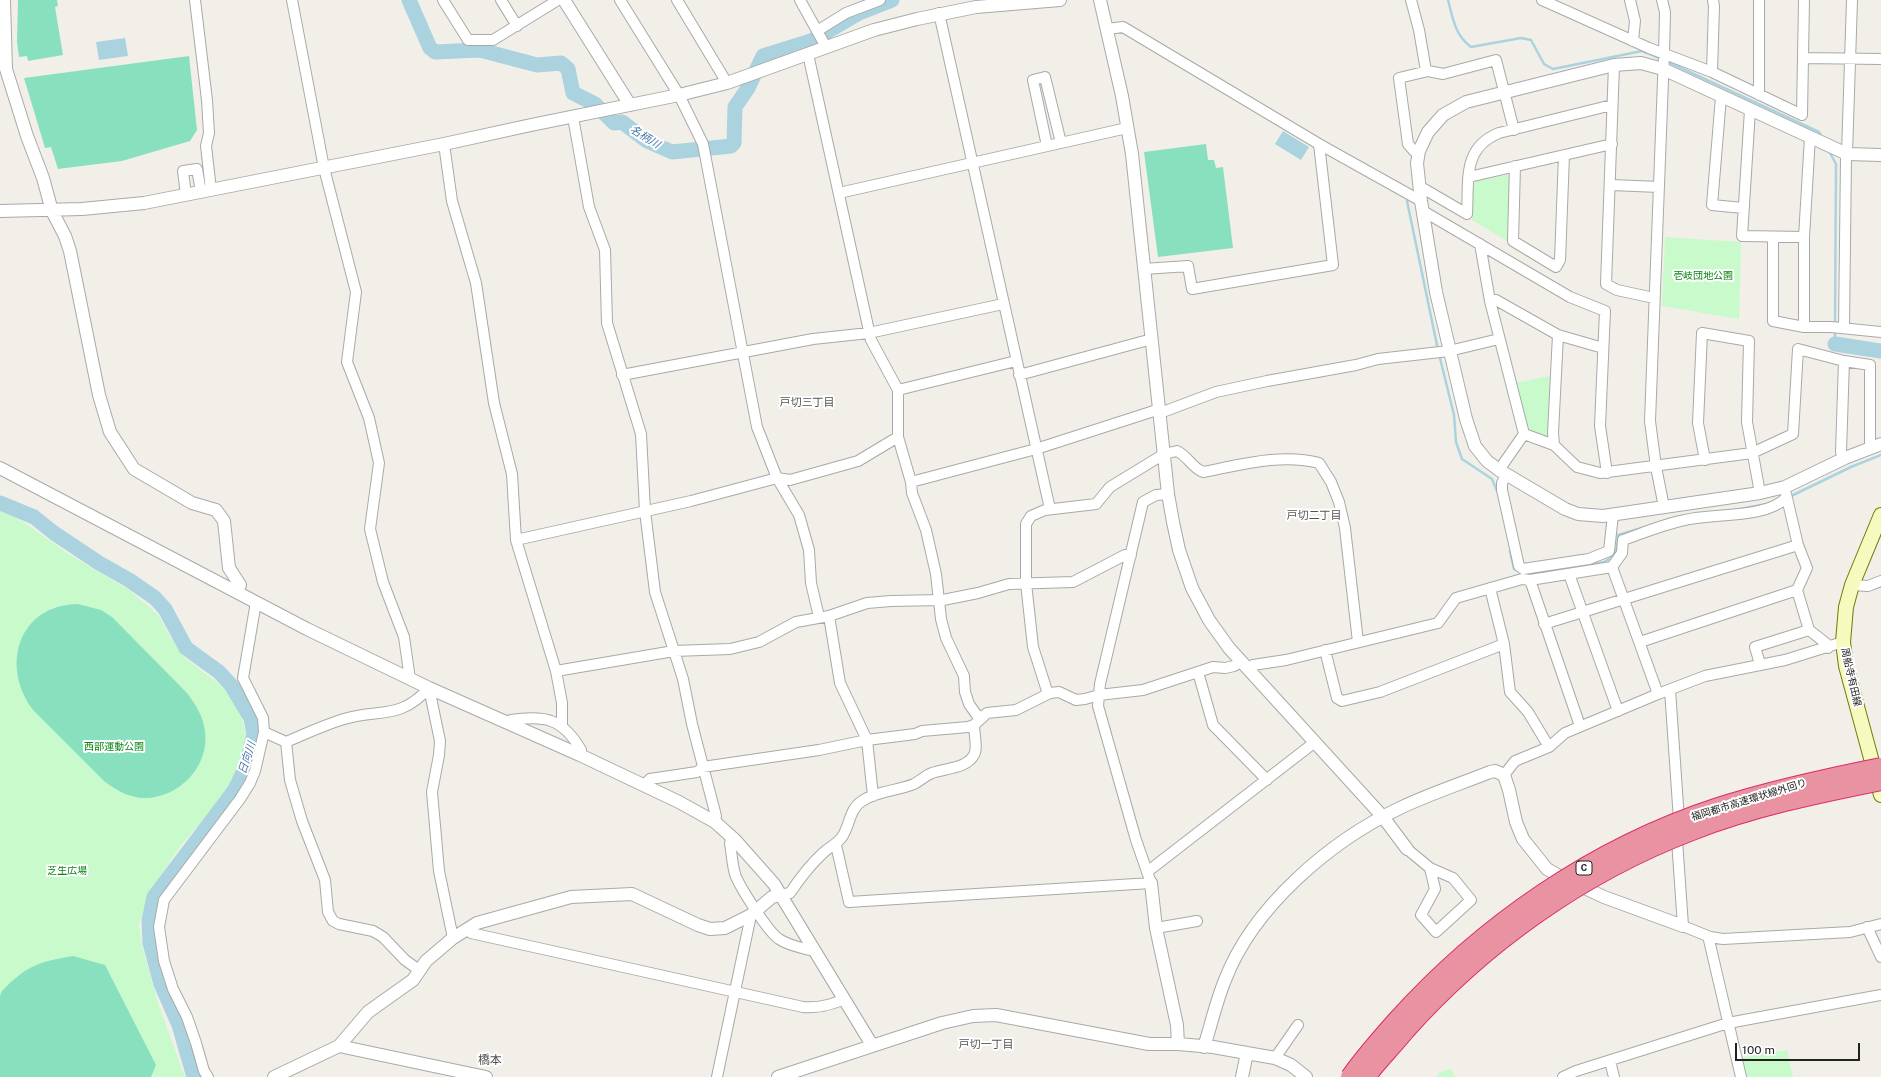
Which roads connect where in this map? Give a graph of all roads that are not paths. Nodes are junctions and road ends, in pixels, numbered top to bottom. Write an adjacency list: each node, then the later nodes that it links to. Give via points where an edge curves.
1 (4, 0): 70 (street, via 6,69)
2 (195, 0): 64 (street, via 209,133 206,146)
3 (292, 0): 59 (street)
4 (443, 0): 23 (street, via 468,40 493,40)
5 (501, 0): 23 (street)
6 (558, 0): 23 (street)
7 (564, 0): 41 (street)
8 (620, 0): 38 (street)
9 (677, 0): 36 (street)
10 (800, 0): 25 (street)
11 (880, 0): 25 (street, via 846,13)
12 (1060, 0): 22 (street, via 976,7)
13 (1100, 0): 24 (street)
14 (1411, 0): 34 (street)
15 (1542, 0): 26 (street)
16 (1630, 0): 26 (street, via 1635,21)
17 (1662, 0): 28 (street, via 1665,12)
18 (1713, 0): 35 (street)
19 (1759, 0): 39 (street)
20 (1804, 0): 29 (street)
21 (1852, 0): 30 (street)
22 (939, 13): 25 (street, via 874,30); 57 (street)
23 (517, 26)
24 (1107, 29): 45 (street); 50 (street, via 1123,27)
25 (821, 39): 27 (street)
26 (1632, 41): 28 (street)
27 (808, 54): 36 (street); 65 (street)
28 (1664, 54): 33 (street); 35 (street)
29 (1803, 58): 30 (street); 39 (street, via 1802,115)
30 (1850, 58): 31 (street); 54 (street)
31 (1881, 59)
32 (1614, 65): 33 (street, via 1642,63); 37 (street); 42 (street)
33 (1663, 69): 40 (street); 63 (street)
34 (1426, 71): 37 (street, via 1443,74 1496,60); 53 (street, via 1400,78 1408,144 1414,151)
35 (1712, 72): 39 (street)
36 (727, 83): 38 (street)
37 (1505, 93): 46 (street); 53 (street, via 1466,102 1448,111 1428,132)
38 (679, 95): 41 (street); 86 (street, via 704,149)
39 (1759, 95)
40 (1720, 97): 43 (street); 68 (street, via 1712,205)
41 (630, 105): 44 (street)
42 (1612, 105): 46 (street); 51 (street)
43 (1750, 110): 47 (street); 68 (street)
44 (577, 116): 49 (street); 90 (street, via 590,207 605,250 607,324)
45 (1127, 128): 48 (street); 74 (street)
46 (1514, 130): 60 (street, via 1487,138 1479,145 1470,162)
47 (1815, 139): 54 (street); 72 (street)
48 (1061, 143): 52 (street); 52 (street, via 1045,77 1032,80)
49 (444, 144): 59 (street); 117 (street, via 452,201 476,283 494,403 512,474)
50 (1319, 144): 67 (street); 74 (street, via 1333,265 1192,289 1188,266)
51 (1612, 144): 55 (street); 61 (street)
52 (1047, 146): 57 (street)
53 (1419, 151): 62 (street)
54 (1843, 152): 56 (street); 79 (street, via 1846,158)
55 (1564, 155): 58 (street); 58 (street, via 1560,260 1556,267 1513,241)
56 (1881, 155)
57 (973, 163): 65 (street); 77 (street)
58 (1515, 166): 60 (street)
59 (324, 168): 64 (street); 147 (street, via 356,292 347,362 369,418 379,463 370,529 384,582 404,637)
60 (1469, 177): 62 (street, via 1467,214)
61 (1611, 185): 63 (street); 75 (street, via 1606,284 1617,290)
62 (1419, 186): 67 (street)
63 (1659, 187): 75 (street)
64 (206, 191): 66 (street); 66 (street, via 197,169 184,171)
65 (839, 193): 81 (street)
66 (186, 195): 70 (street, via 144,203)
67 (1422, 206): 73 (street); 87 (street)
68 (1744, 208): 71 (street, via 1742,236)
69 (0, 211): 70 (street)
70 (52, 211): 128 (street, via 70,251 98,388 110,432 134,469 192,503 216,510 224,521 229,568 240,585)
71 (1773, 236): 72 (street); 78 (street, via 1773,321)
72 (1804, 238): 78 (street)
73 (1480, 244): 76 (street); 85 (street, via 1570,297 1605,311)
74 (1144, 269): 83 (street)
75 (1654, 298): 103 (street, via 1650,421)
76 (1490, 301): 82 (street, via 1496,300); 84 (street)
77 (1003, 304): 81 (street); 88 (street)
78 (1804, 327): 79 (street)
79 (1844, 328): 80 (street)
80 (1881, 332)
81 (869, 333): 86 (street, via 813,339); 92 (street)
82 (1558, 335): 85 (street); 96 (street)
83 (1152, 339): 91 (street); 93 (street)
84 (1499, 339): 87 (street); 94 (street)
85 (1603, 348): 106 (street, via 1600,426)
86 (744, 351): 90 (street); 107 (street, via 757,427)
87 (1443, 351): 93 (street, via 1378,359 1267,381 1216,392); 105 (street, via 1475,446 1487,461)
88 (1016, 361): 91 (street); 92 (street)
89 (1844, 361): 97 (street, via 1870,365); 99 (street, via 1798,349 1793,434); 101 (street, via 1841,452)
90 (622, 375): 114 (street, via 641,434)
91 (1019, 375): 98 (street)
92 (898, 390): 95 (street)
93 (1160, 411): 98 (street); 100 (street)
94 (1524, 434): 96 (street); 105 (street)
95 (898, 437): 107 (street, via 858,460 790,480); 108 (street)
96 (1554, 446): 106 (street, via 1577,467 1590,472)
97 (1876, 446): 101 (street)
98 (1036, 449): 108 (street); 113 (street)
99 (1752, 453): 102 (street); 102 (street, via 1747,422 1749,341 1702,333 1698,422); 109 (street)
100 (1164, 454): 111 (street); 113 (street, via 1110,487 1096,504); 136 (street, via 1177,451 1186,455 1197,469 1203,472 1259,461 1305,459 1319,463 1331,482 1345,528)
101 (1844, 458): 110 (street)
102 (1705, 460): 103 (street)
103 (1656, 467): 106 (street); 112 (street)
104 (0, 468): 128 (street)
105 (1503, 473): 115 (street, via 1578,514); 122 (street, via 1502,490 1519,566)
106 (1607, 473)
107 (777, 478): 114 (street); 133 (street, via 799,514 809,550 810,583)
108 (911, 482): 129 (street, via 912,494 926,530)
109 (1760, 493): 110 (street); 112 (street)
110 (1786, 493): 118 (street); 120 (street, via 1778,506 1685,520 1623,540 1622,552)
111 (1168, 494): 119 (street, via 1156,495 1143,502); 144 (street, via 1179,550 1192,588 1209,620)
112 (1664, 507): 115 (street)
113 (1050, 509): 124 (street, via 1031,516 1026,524)
114 (646, 511): 117 (street); 142 (street, via 655,592)
115 (1613, 515): 122 (street, via 1609,551 1589,559)
116 (1881, 515): 125 (main road, 周船寺有田線)
117 (516, 540): 145 (street)
118 (1798, 544): 127 (street, via 1807,568); 130 (street)
119 (1131, 554): 124 (street, via 1073,582); 152 (street)
120 (1612, 567): 121 (street); 130 (street)
121 (1569, 574): 122 (street); 132 (street)
122 (1524, 576): 126 (street); 134 (street)
123 (1881, 581): 125 (street, via 1868,586)
124 (1026, 583): 129 (street, via 1009,584); 150 (street, via 1033,647)
125 (1852, 585): 138 (main road, 周船寺有田線, via 1846,607)
126 (1490, 588): 136 (street, via 1456,598 1438,623); 139 (street)
127 (1797, 590): 135 (street); 137 (street)
128 (237, 592): 131 (street)
129 (939, 600): 133 (street, via 867,603); 154 (street, via 946,638 964,676 969,704)
130 (1625, 600): 132 (street); 137 (street)
131 (256, 602): 147 (street); 159 (street, via 243,678 263,718)
132 (1583, 612): 134 (street); 153 (street)
133 (824, 616): 142 (street, via 796,622 759,642 730,649); 160 (street, via 840,684)
134 (1544, 624): 158 (street)
135 (1809, 630): 140 (street, via 1827,644); 143 (street, via 1755,647)
136 (1358, 642): 141 (street)
137 (1640, 642): 151 (street)
138 (1843, 642): 140 (street); 173 (main road, 周船寺有田線, via 1846,666)
139 (1504, 644): 141 (street, via 1380,692 1342,701 1337,698); 163 (street, via 1510,692 1528,712)
140 (1828, 648): 143 (street)
141 (1325, 650): 144 (street, via 1286,660)
142 (674, 651): 145 (street); 167 (street)
143 (1760, 664): 149 (street, via 1705,676)
144 (1244, 666): 146 (street, via 1213,668); 162 (street)
145 (556, 671): 156 (street, via 562,703)
146 (1198, 672): 152 (street, via 1144,690); 169 (street, via 1213,725)
147 (410, 679): 148 (street)
148 (429, 688): 155 (street); 161 (street, via 422,696 402,709 343,719); 194 (street, via 440,741 432,792 439,871)
149 (1670, 690): 151 (street); 176 (street)
150 (1048, 694): 152 (street, via 1059,692 1076,700); 154 (street, via 1016,710 987,713)
151 (1658, 694): 153 (street)
152 (1099, 695): 183 (street, via 1098,706)
153 (1618, 711): 158 (street)
154 (982, 718): 157 (street)
155 (509, 724): 156 (street, via 511,720 528,718); 164 (street)
156 (562, 725): 164 (street, via 573,735 581,750)
157 (974, 725): 160 (street); 174 (street, via 975,754 964,764 932,773 915,783)
158 (1580, 726): 163 (street, via 1565,733)
159 (264, 732): 161 (street); 210 (street, via 250,783 164,900 159,927 164,961 173,989)
160 (867, 740): 167 (street); 174 (street)
161 (286, 742): 197 (street, via 290,780 302,821 325,880 328,912 333,921 373,930)
162 (1315, 742): 169 (street); 175 (street)
163 (1549, 747): 168 (street, via 1515,761)
164 (580, 754): 171 (street)
165 (1881, 761): 172 (highway, bridge)
166 (1881, 767): 172 (highway, 福岡都市高速環状線外回り / C, bridge)
167 (703, 768): 171 (street, via 697,772 650,779); 177 (street, via 716,816)
168 (1504, 775): 175 (street, via 1495,771 1490,772); 189 (street, via 1523,839 1547,869 1604,897)
169 (1267, 780): 183 (street)
170 (1881, 782): 172 (highway, C, bridge)
171 (644, 785): 177 (street)
172 (1802, 790): 217 (highway, 福岡都市高速環状線外回り / C, bridge, via 1717,807 1687,818 1607,855 1538,896 1449,966 1377,1042); 218 (highway, C, bridge, via 1761,808 1691,831 1592,878 1544,908 1502,939 1423,1011)
173 (1881, 795)
174 (873, 796): 180 (street, via 862,800 856,806 848,827)
175 (1383, 817): 181 (street); 206 (street, via 1327,852 1300,875 1253,929 1225,980)
176 (1679, 820)
177 (715, 822): 178 (street)
178 (734, 839): 185 (street, via 774,884); 186 (street, via 730,844 733,865)
179 (1677, 840): 189 (street)
180 (836, 845): 184 (street, via 849,902); 185 (street, via 824,852 805,871 790,893)
181 (1407, 848): 182 (street)
182 (1430, 868): 182 (street, via 1453,878 1471,900 1436,932 1421,914 1436,889)
183 (1147, 872): 184 (street)
184 (1151, 883): 191 (street)
185 (780, 895): 186 (street, via 772,897); 195 (street)
186 (753, 913): 192 (street, via 725,928 710,929 632,894 583,896 477,923); 195 (street, via 785,943); 198 (street)
187 (1197, 921): 191 (street)
188 (1881, 924): 190 (street)
189 (1683, 926): 193 (street)
190 (1868, 927): 193 (street, via 1842,932 1723,939); 196 (street)
191 (1156, 928): 203 (street, via 1177,1025)
192 (468, 929): 194 (street); 198 (street, via 471,933)
193 (1710, 937): 201 (street)
194 (453, 938): 197 (street)
195 (814, 951): 200 (street)
196 (1881, 958)
197 (419, 970): 205 (street, via 413,980 368,1012 349,1037)
198 (734, 992): 200 (street, via 811,1008 838,1003); 213 (street)
199 (1881, 996): 201 (street)
200 (844, 999): 204 (street)
201 (1728, 1023): 209 (street); 221 (street)
202 (1298, 1025): 208 (street)
203 (1178, 1044): 204 (street, via 1149,1044 996,1015 958,1018); 206 (street)
204 (872, 1045): 214 (street)
205 (338, 1046): 211 (street); 212 (street)
206 (1204, 1047): 207 (street)
207 (1247, 1053): 208 (street); 215 (street)
208 (1275, 1058): 216 (street, via 1291,1065)
209 (1610, 1061): 219 (street); 220 (street)
210 (208, 1077)
211 (274, 1077)
212 (486, 1077)
213 (717, 1077)
214 (778, 1077)
215 (1242, 1077)
216 (1306, 1077)
217 (1350, 1077)
218 (1366, 1077)
219 (1563, 1077)
220 (1614, 1077)
221 (1741, 1077)

